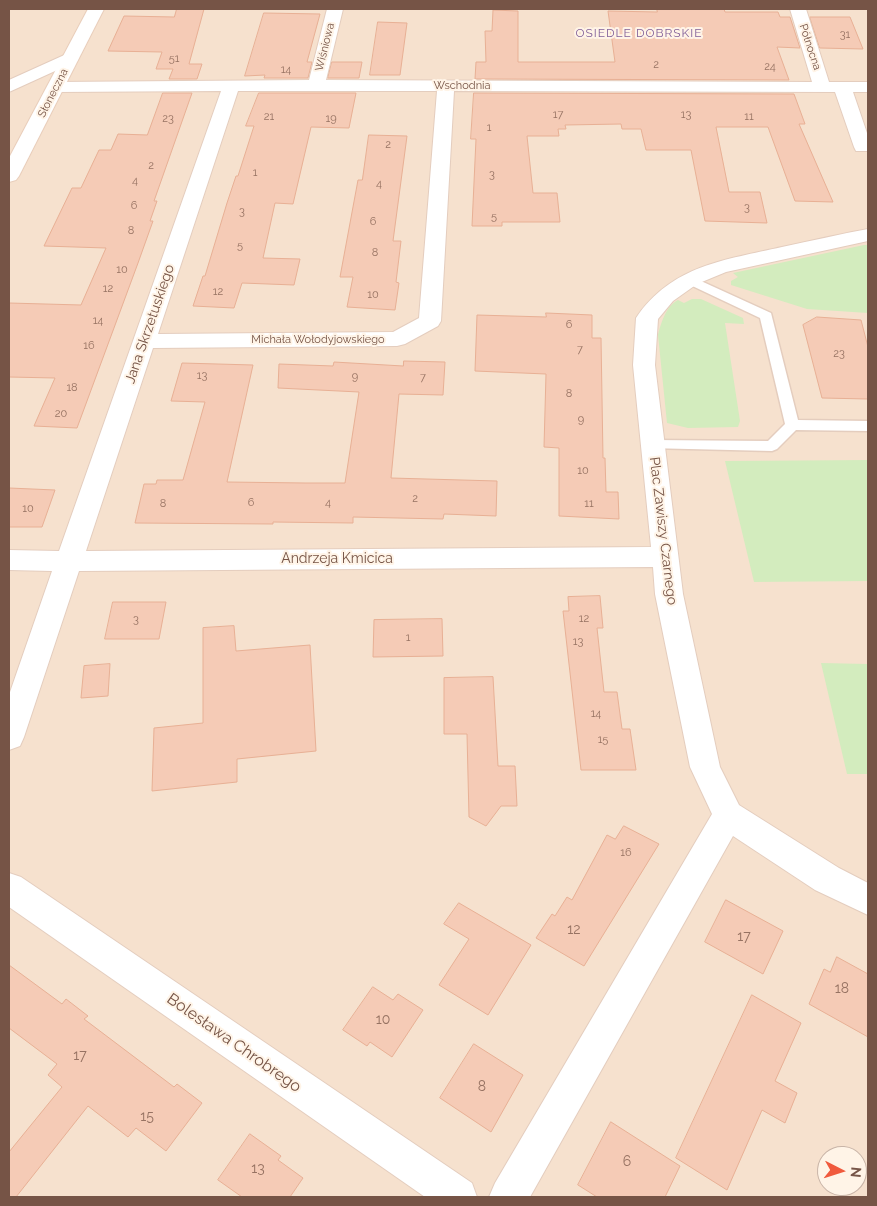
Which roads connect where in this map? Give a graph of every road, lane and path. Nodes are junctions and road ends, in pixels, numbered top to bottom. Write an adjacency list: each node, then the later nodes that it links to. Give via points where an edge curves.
1 (96, 9): 4 (street, Słoneczna)
2 (335, 9): 5 (street, Wiśniowa)
3 (798, 9): 7 (street, Północna)
4 (71, 58): 9 (street); 12 (street, Słoneczna)
5 (316, 86): 6 (street, Wschodnia); 10 (street, Wschodnia)
6 (446, 86): 7 (street, Wschodnia); 17 (street, Michała Wołodyjowskiego, via 430,321 397,339)
7 (822, 86): 8 (street, Wschodnia)
8 (842, 86): 11 (street, Wschodnia); 13 (street)
9 (9, 87)
10 (231, 87): 12 (street, Wschodnia); 17 (street, Jana Skrzetuskiego)
11 (868, 87)
12 (56, 88): 14 (street, Słoneczna)
13 (864, 147)
14 (9, 176)
15 (868, 235): 16 (street, Plac Zawiszy Czarnego, via 720,266)
16 (690, 280): 18 (lane, via 766,316); 20 (street, Plac Zawiszy Czarnego, via 665,296 647,318 644,365)
17 (145, 342): 23 (street, Jana Skrzetuskiego)
18 (792, 424): 19 (lane); 20 (lane, via 772,446)
19 (868, 426)
20 (652, 445): 21 (street, Plac Zawiszy Czarnego)
21 (665, 557): 23 (street, Andrzeja Kmicica); 25 (street, Plac Zawiszy Czarnego, via 669,594 705,767)
22 (9, 560): 23 (street, Andrzeja Kmicica)
23 (69, 561): 24 (street)
24 (9, 737)
25 (728, 816): 27 (street, via 827,880); 29 (street)
26 (9, 888): 28 (street, Bolesława Chrobrego)
27 (868, 900)
28 (458, 1197)
29 (509, 1197)

